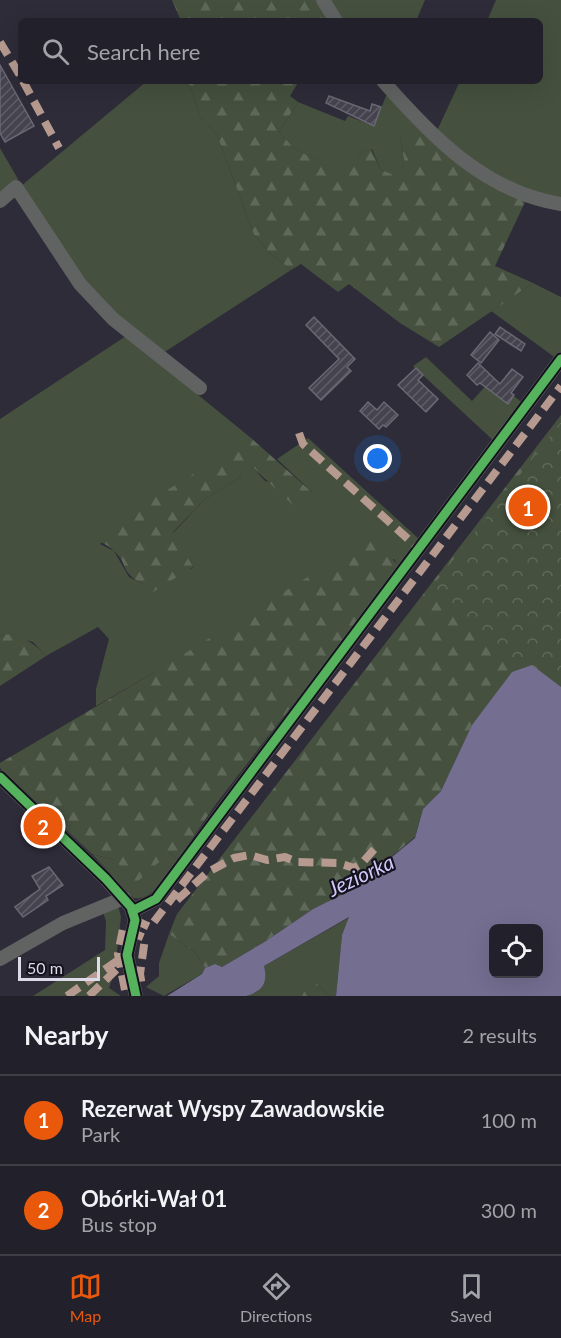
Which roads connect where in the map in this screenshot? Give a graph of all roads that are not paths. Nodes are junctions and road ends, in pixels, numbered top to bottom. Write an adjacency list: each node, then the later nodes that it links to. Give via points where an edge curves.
1 (323, 0): 2 (street)
2 (334, 18)
3 (386, 84): 5 (street, via 433,135 479,172 531,200)
4 (0, 201): 7 (street, via 16,187 80,284 113,319)
5 (561, 204)
6 (561, 359): 10 (street, via 156,899)
7 (200, 388)
8 (0, 777): 9 (street)
9 (124, 898): 10 (street); 11 (street, via 63,924)
10 (132, 911): 12 (street, via 135,920 127,955)
11 (0, 959)
12 (135, 992)

